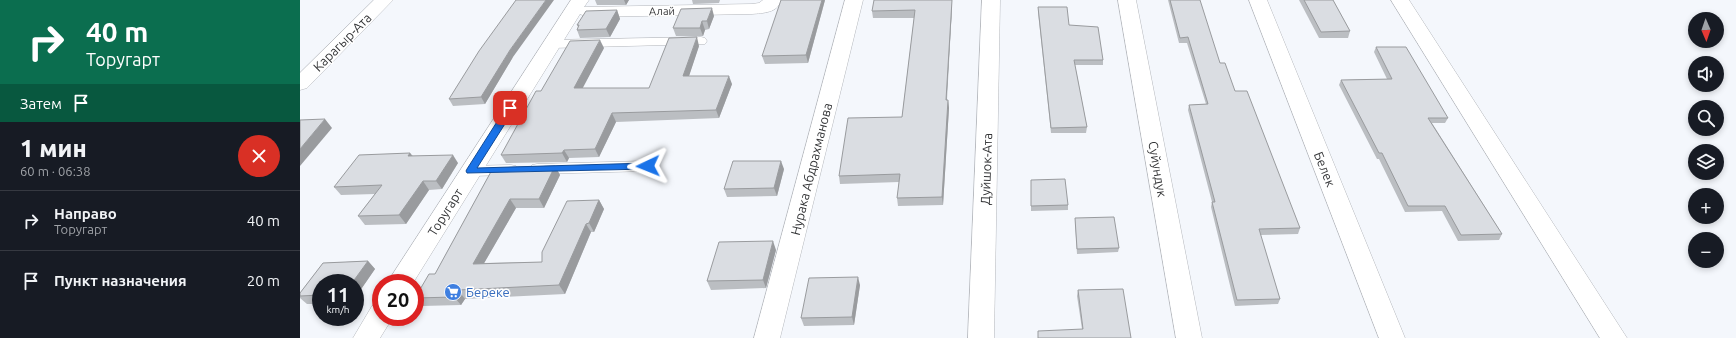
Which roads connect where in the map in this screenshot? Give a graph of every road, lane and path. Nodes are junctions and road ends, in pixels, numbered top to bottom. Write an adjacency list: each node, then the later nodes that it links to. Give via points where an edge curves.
1 (384, 0): 11 (street, Карагыр-Ата)
2 (772, 0): 8 (street, Алай, via 771,4 763,8 752,9)
3 (854, 0): 17 (street, Нурака Абдрахманова)
4 (992, 0): 18 (street, Дуйшок-Ата)
5 (1127, 0): 19 (street, Суйундук)
6 (1258, 0): 20 (street, Белек)
7 (1400, 0): 21 (street)
8 (576, 6): 10 (street, Торугарт)
9 (701, 41): 10 (lane)
10 (551, 44): 13 (street, Торугарт)
11 (300, 84)
12 (648, 166): 13 (lane)
13 (470, 171): 14 (street, Торугарт)
14 (406, 274)
15 (374, 326): 16 (street)
16 (366, 338)
17 (767, 338)
18 (982, 338)
19 (1189, 338)
20 (1392, 338)
21 (1614, 338)

